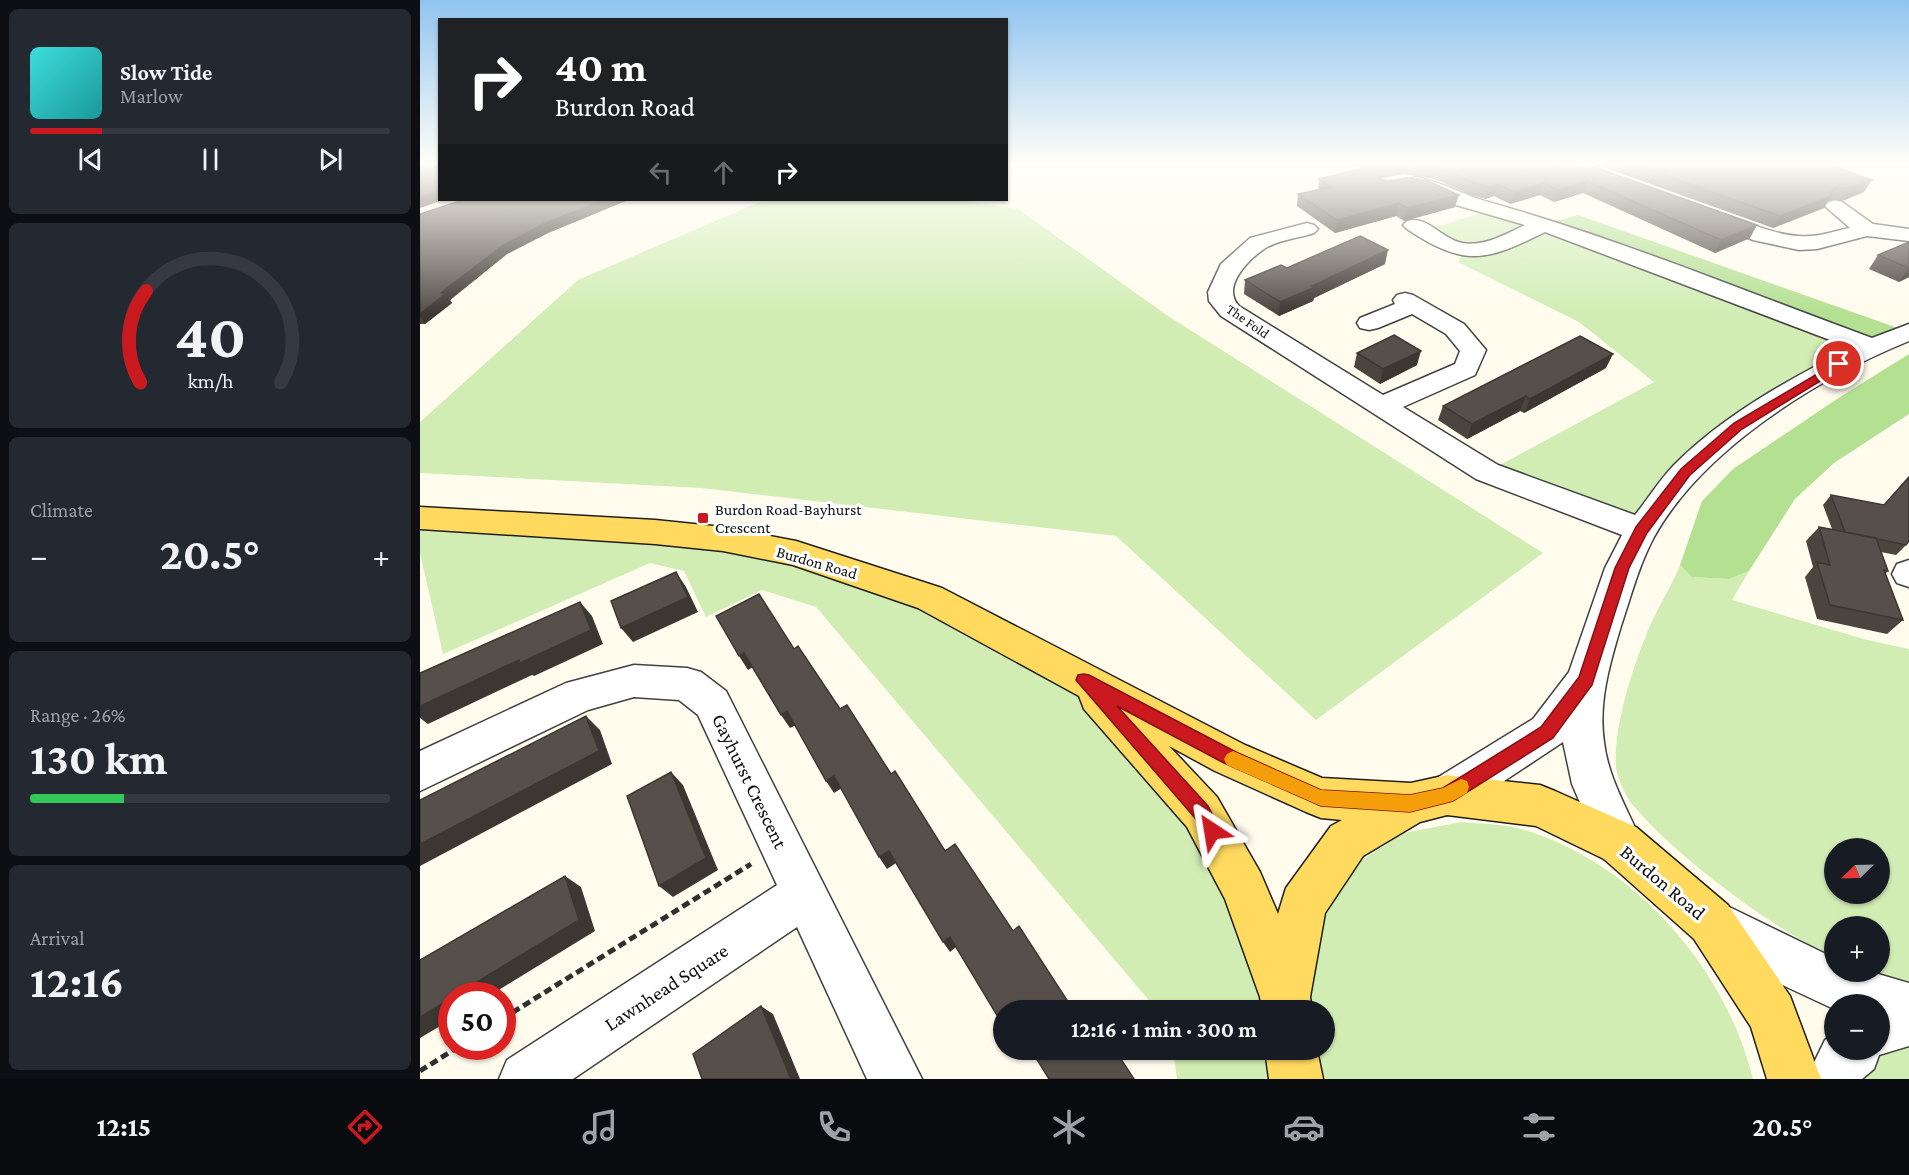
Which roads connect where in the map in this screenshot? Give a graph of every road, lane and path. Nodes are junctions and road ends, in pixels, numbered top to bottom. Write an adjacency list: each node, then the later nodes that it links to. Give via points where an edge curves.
1 (1507, 213): 4 (street)
2 (1704, 213): 7 (street, via 1805,251 1817,242)
3 (1845, 213): 7 (street)
4 (1544, 224): 5 (street, via 1478,250 1453,248); 11 (street)
5 (1414, 225)
6 (1306, 229): 12 (street, The Fold, via 1258,243 1229,269 1220,291 1221,301 1230,311)
7 (1867, 230): 8 (street)
8 (1909, 235)
9 (1369, 322): 12 (street, via 1409,302 1455,330 1473,350 1466,369)
10 (1909, 332): 11 (street)
11 (1872, 347): 14 (street, via 1738,426 1685,472)
12 (1381, 406): 14 (street, The Fold, via 1487,472)
13 (420, 518): 15 (main road, Burdon Road, via 655,532 723,539 796,553 930,598)
14 (1641, 530): 16 (street, via 1622,568)
15 (1084, 680): 18 (main road, Burdon Road, via 1230,758 1321,798); 23 (main road, Burdon Road, via 1202,812 1244,888)
16 (1586, 680): 18 (street, via 1547,732); 19 (street, via 1583,741 1593,784)
17 (420, 772): 20 (street, Gayhurst Crescent, via 580,695 634,681 687,684 712,703)
18 (1429, 799): 19 (main road, Burdon Road, via 1540,806); 24 (main road, Burdon Road, via 1347,841 1303,905)
19 (1620, 843): 22 (main road, Burdon Road)
20 (781, 845): 21 (street, Gayhurst Crescent); 26 (path)
21 (805, 894): 32 (street, Lawnhead Square); 33 (street, Gayhurst Crescent)
22 (1711, 922): 25 (street, via 1853,992); 34 (main road, Burdon Road, via 1772,1014)
23 (1285, 1000)
24 (1287, 1000)
25 (1909, 1008)
26 (516, 1010)
27 (1909, 1020): 28 (street)
28 (1890, 1025)
29 (438, 1060): 31 (path)
30 (1843, 1060): 35 (street)
31 (420, 1071)
32 (526, 1079)
33 (895, 1079)
34 (1794, 1079)
35 (1833, 1079)

